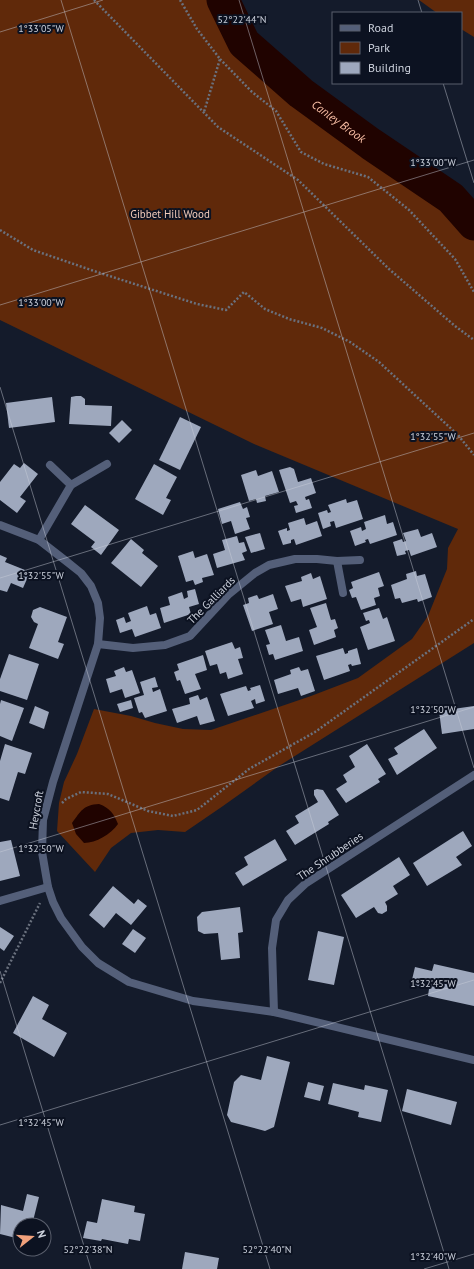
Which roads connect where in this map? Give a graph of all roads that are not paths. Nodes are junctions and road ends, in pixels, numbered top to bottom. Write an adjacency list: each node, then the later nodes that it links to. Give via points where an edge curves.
1 (107, 464): 3 (street)
2 (50, 465): 3 (street)
3 (71, 485): 5 (street)
4 (0, 525): 5 (street, Heycroft)
5 (39, 540): 9 (street, Heycroft, via 81,573 91,586 100,618)
6 (360, 560): 7 (street, The Galliards)
7 (337, 561): 8 (street); 9 (street, The Galliards, via 295,559 269,565 228,595 190,636 165,645 133,648)
8 (343, 593)
9 (98, 644): 11 (street, Heycroft, via 43,820 42,852)
10 (474, 775): 13 (street, The Shrubberies, via 305,884 288,900 276,920 272,948)
11 (48, 887): 12 (street); 13 (street, Heycroft, via 61,918 82,947 98,963 129,982 193,1001)
12 (0, 901)
13 (274, 1012): 14 (street)
14 (474, 1060)

